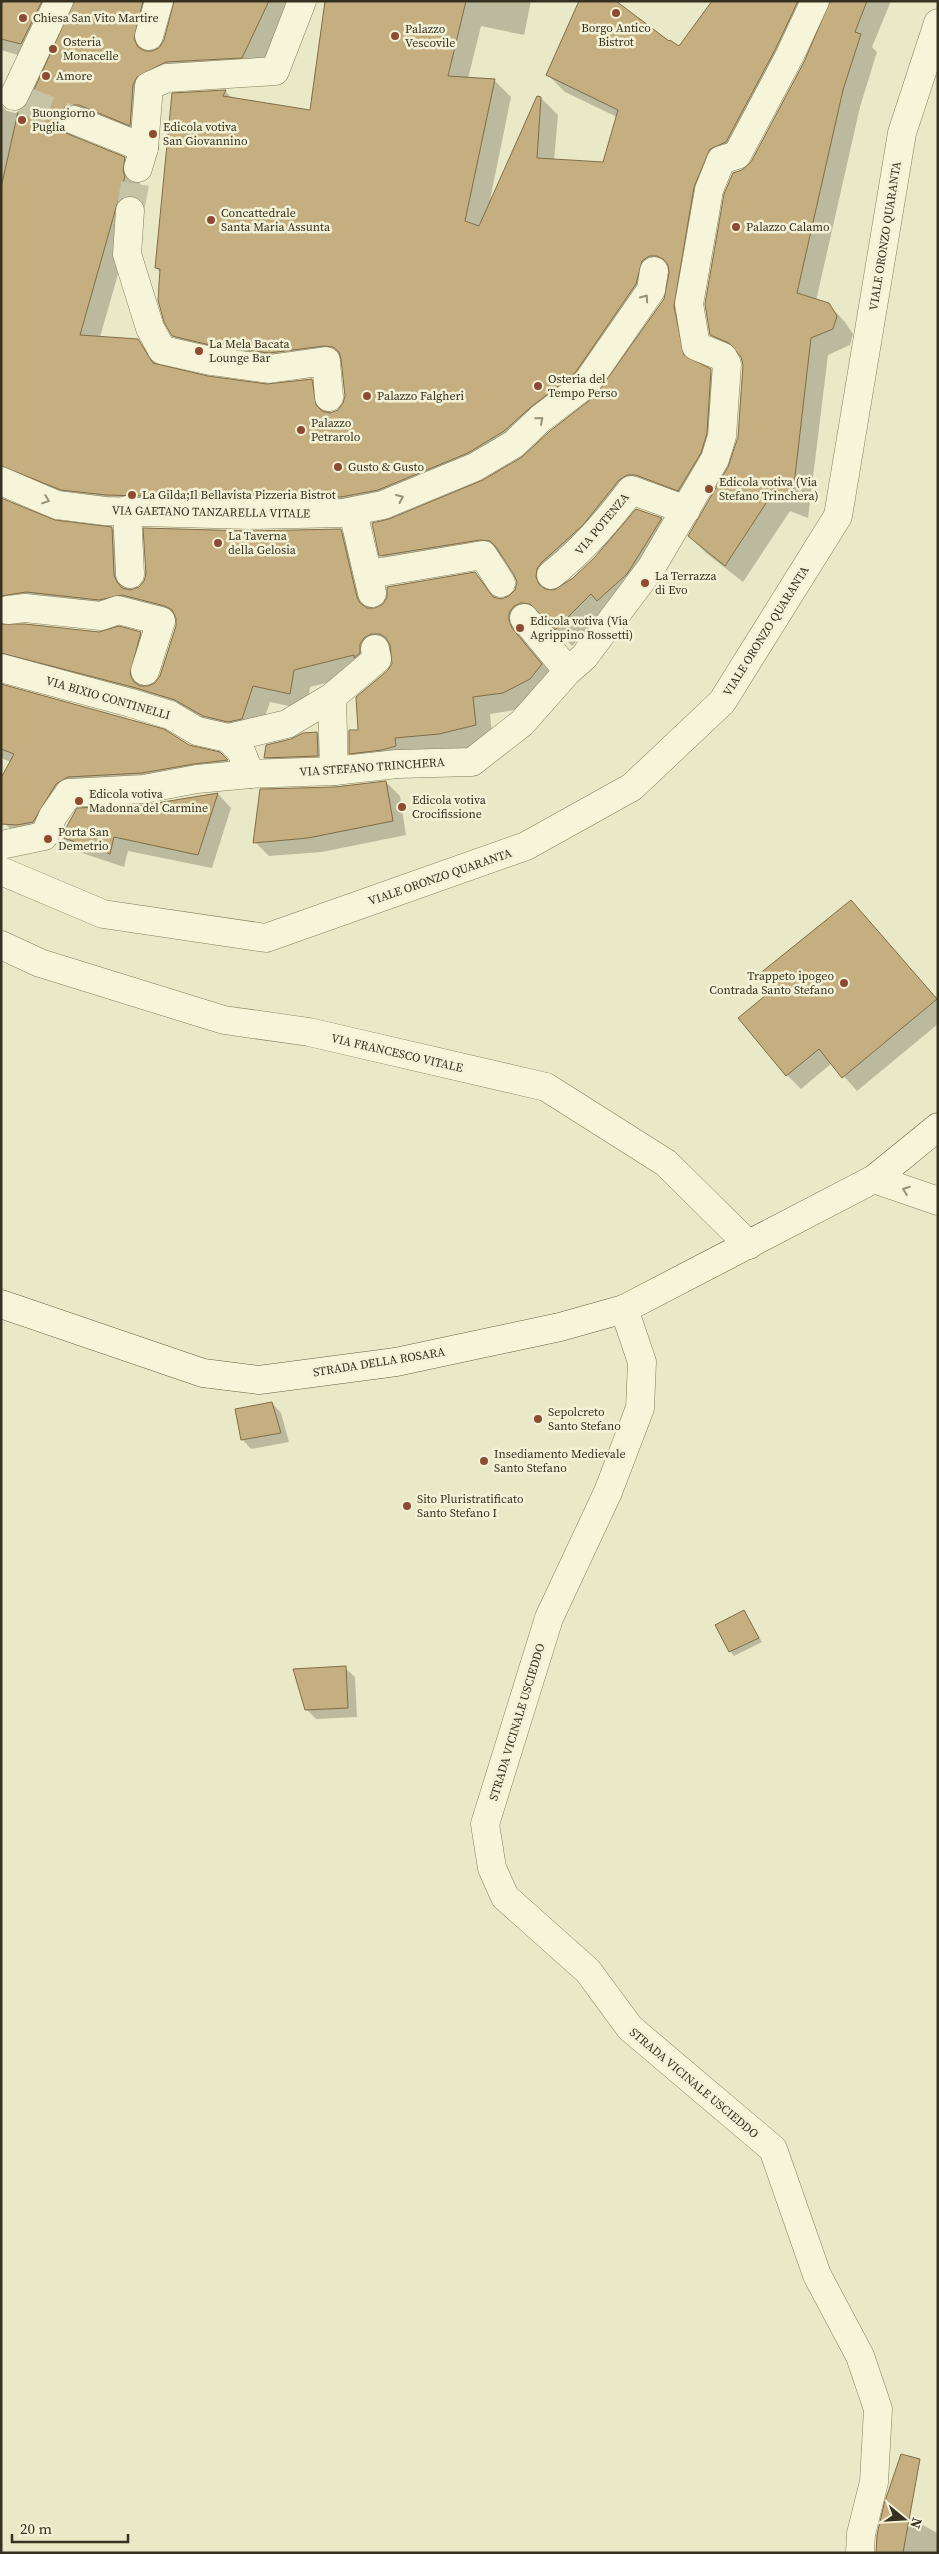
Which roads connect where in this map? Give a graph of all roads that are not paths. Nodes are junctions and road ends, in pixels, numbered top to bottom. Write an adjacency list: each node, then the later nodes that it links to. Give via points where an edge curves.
1 (59, 1): 7 (street)
2 (159, 1): 6 (street)
3 (302, 1): 8 (street, via 275,71 167,78 149,86 141,158)
4 (815, 1): 14 (street, VIA STEFANO TRINCHERA, via 737,155 722,160 709,190 689,304 696,346 723,356 727,364 726,382 722,436 715,459)
5 (938, 23): 30 (street, VIALE ORONZO QUARANTA, via 902,133 838,516 722,702 632,787 526,846 266,938 103,914)
6 (149, 36)
7 (13, 98)
8 (74, 120)
9 (130, 211): 11 (street, via 128,254 150,328 162,350 269,369 326,361)
10 (654, 271): 15 (street, VIA GAETANO TANZARELLA VITALE, one-way to 10, via 383,505 475,467 514,444 540,419 586,384 651,290)
11 (329, 396)
12 (1, 481): 13 (street, VIA GAETANO TANZARELLA VITALE, one-way to 13, via 57,504 105,511)
13 (127, 510): 15 (street, VIA GAETANO TANZARELLA VITALE, via 250,515); 16 (street)
14 (686, 510): 17 (street, VIA POTENZA, via 632,490 577,555); 24 (street, VIA STEFANO TRINCHERA, via 651,568 584,657)
15 (353, 512): 18 (street, via 370,584 483,556)
16 (130, 574)
17 (551, 575)
18 (501, 583)
19 (8, 610): 23 (street, via 25,608 101,616 118,610 161,621)
20 (524, 618): 24 (street)
21 (375, 649): 25 (street, via 377,659)
22 (1, 668): 26 (street, VIA BIXIO CONTINELLI, via 132,703 170,715 198,731)
23 (145, 671)
24 (568, 671): 27 (street, VIA STEFANO TRINCHERA, via 522,723 472,762 397,764)
25 (332, 697): 26 (street, via 288,724); 27 (street)
26 (228, 738): 28 (street, via 241,752)
27 (334, 771): 28 (street, VIA STEFANO TRINCHERA)
28 (250, 774): 29 (street, VIA STEFANO TRINCHERA, via 144,789 69,793 44,836)
29 (1, 845)
30 (1, 871)
31 (1, 946): 35 (street, VIA FRANCESCO VITALE, via 40,962 224,1020 309,1032 546,1087 666,1163)
32 (938, 1127): 33 (street, STRADA DELLA ROSARA)
33 (874, 1179): 34 (street, one-way to 33); 35 (street, STRADA DELLA ROSARA)
34 (938, 1202)
35 (749, 1245): 37 (street, STRADA DELLA ROSARA)
36 (1, 1304): 37 (street, STRADA DELLA ROSARA, via 204,1373 259,1380 396,1362 560,1327)
37 (624, 1309): 38 (street, STRADA VICINALE USCIEDDO, via 642,1362 640,1408 608,1492 549,1618 485,1824 492,1868 505,1897 588,1970 630,2028 773,2149 817,2275 860,2356 878,2409 874,2482 861,2534)
38 (860, 2553)

